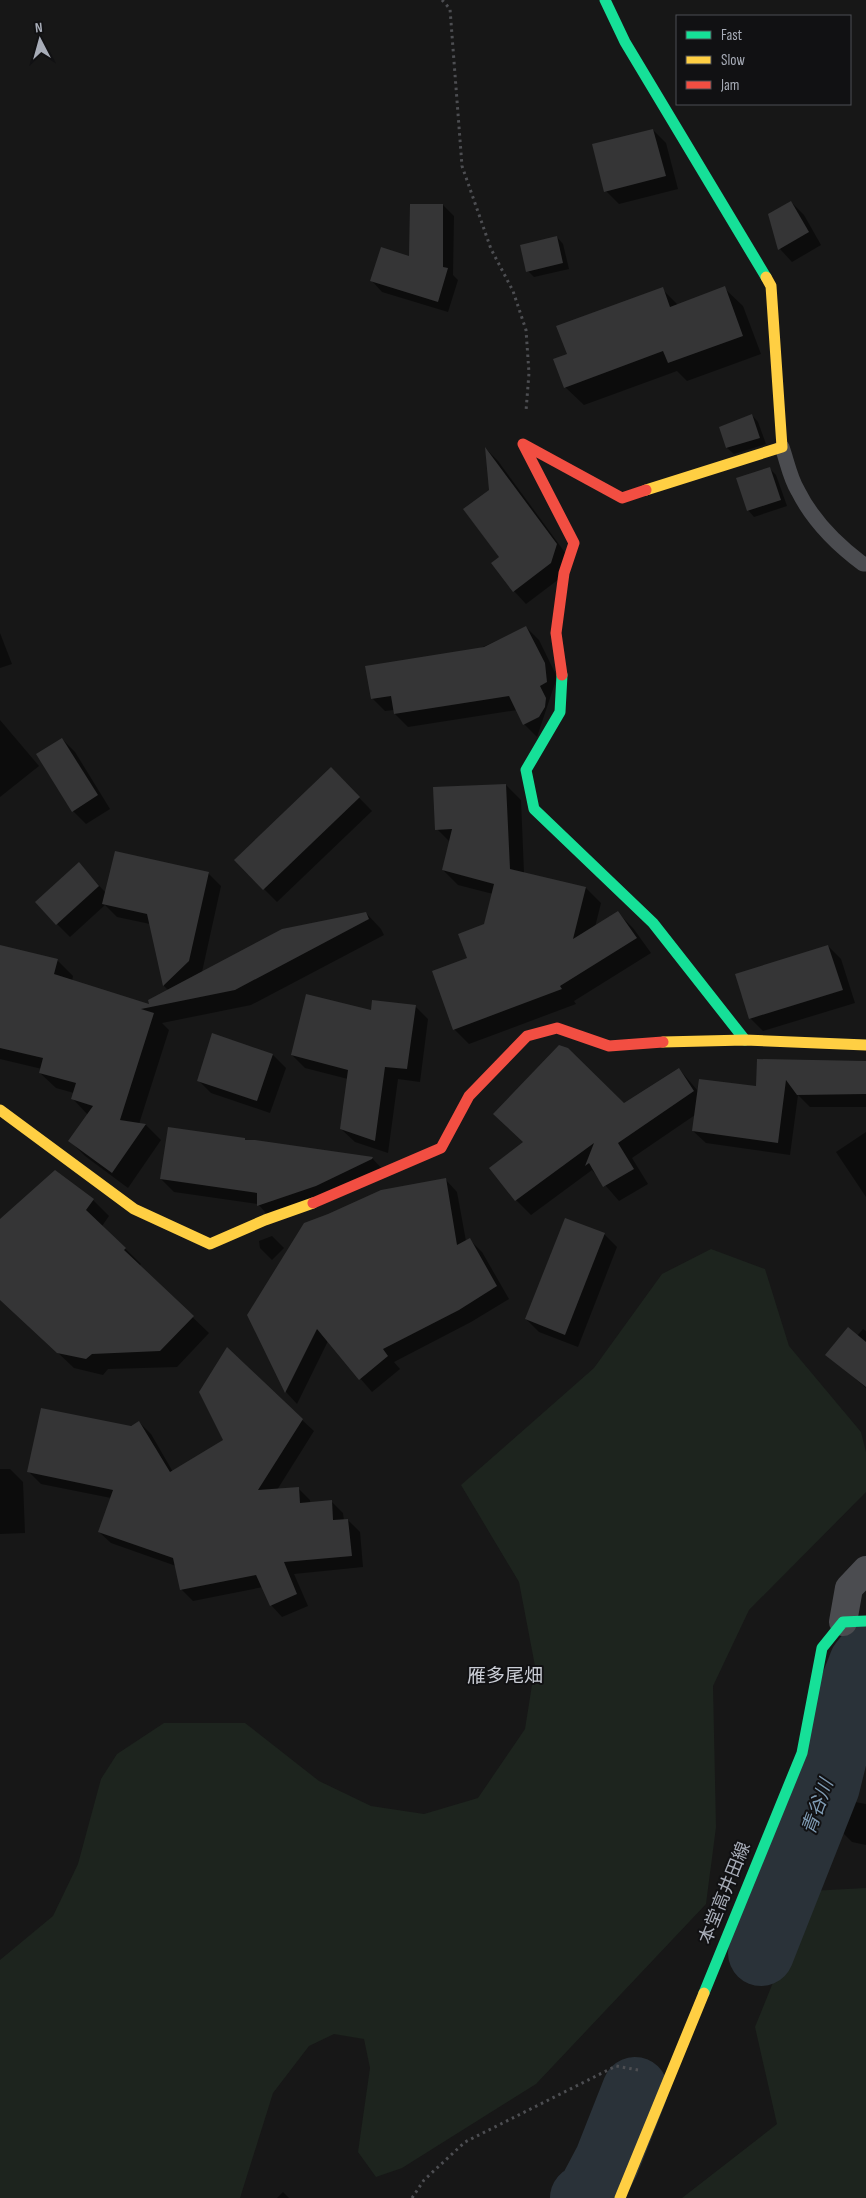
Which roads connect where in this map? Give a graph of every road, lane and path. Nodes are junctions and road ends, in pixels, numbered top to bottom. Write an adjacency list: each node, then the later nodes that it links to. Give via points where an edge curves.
1 (442, 0): 3 (path, via 450,9 462,166 491,249 513,291 526,330 529,373)
2 (605, 0): 4 (street, via 625,42 771,286)
3 (523, 444): 4 (street, via 622,498); 6 (street, via 574,543 564,573 556,633 563,682 560,712 526,770 534,809 652,923)
4 (782, 446): 5 (lane, via 797,490 811,514 838,545)
5 (866, 564)
6 (745, 1040): 7 (street); 8 (street, via 609,1046 557,1028 527,1036 469,1096 441,1148 210,1244 134,1209)
7 (866, 1045)
8 (0, 1110)
9 (866, 1570): 10 (street, via 849,1588)
10 (855, 1621): 11 (street, 本堂高井田線, via 822,1648 802,1753)
11 (670, 2076): 12 (path, via 616,2066 590,2078 466,2142 424,2180); 13 (street, 本堂高井田線)
12 (412, 2198)
13 (620, 2198)

